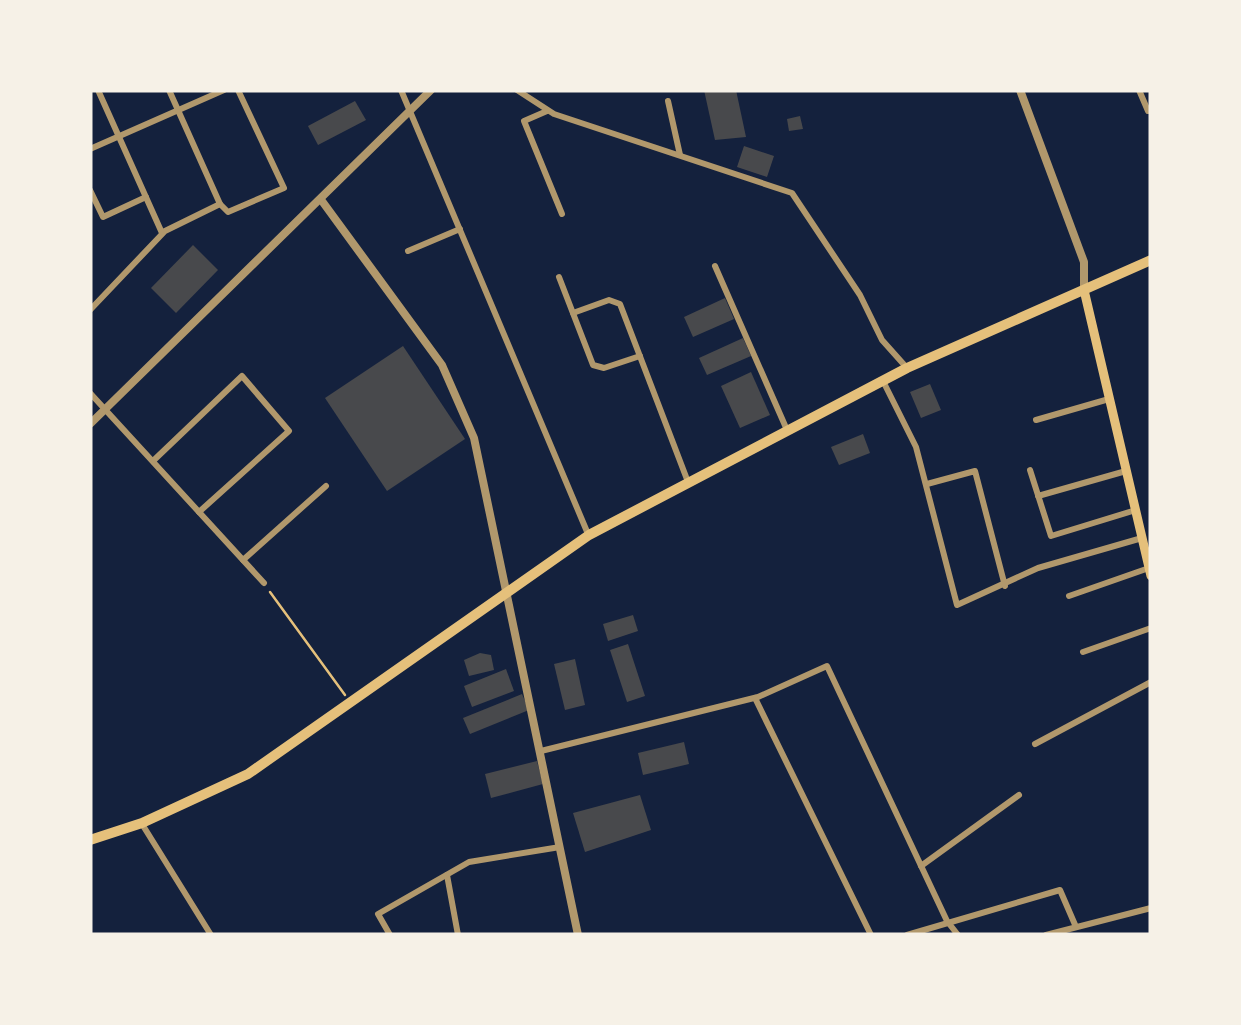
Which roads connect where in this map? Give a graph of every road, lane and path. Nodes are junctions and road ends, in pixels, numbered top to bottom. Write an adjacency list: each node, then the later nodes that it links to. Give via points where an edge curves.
1 (98, 90): 15 (street)
2 (169, 90): 11 (street)
3 (224, 90): 11 (street)
4 (238, 90): 21 (street, via 284,188 228,212)
5 (401, 90): 12 (street)
6 (431, 90): 12 (street)
7 (517, 90): 13 (street)
8 (1020, 90): 29 (street, via 1084,262)
9 (1140, 90): 14 (street)
10 (668, 101): 17 (street)
11 (178, 110): 15 (street); 21 (street)
12 (410, 110): 20 (street); 23 (street)
13 (548, 110): 17 (street); 22 (street, via 524,121)
14 (1148, 111)
15 (118, 136): 16 (street); 19 (street)
16 (90, 149)
17 (681, 156): 33 (street, via 792,193)
18 (90, 190): 19 (street, via 103,216)
19 (146, 198): 24 (street)
20 (322, 201): 37 (street); 56 (street, via 416,326 457,394 474,438)
21 (220, 204): 24 (street)
22 (562, 214)
23 (460, 229): 25 (street); 50 (street)
24 (162, 233): 30 (street)
25 (408, 251)
26 (1151, 260): 29 (highway)
27 (715, 266): 40 (street)
28 (559, 277): 31 (street)
29 (1084, 290): 33 (highway); 36 (main road)
30 (90, 310)
31 (573, 313): 32 (street, via 615,300); 32 (street, via 598,369)
32 (640, 356): 44 (street)
33 (906, 368): 34 (highway)
34 (883, 380): 40 (highway); 45 (street)
35 (90, 393): 37 (street)
36 (1109, 399): 38 (street); 43 (main road)
37 (105, 409): 39 (street); 41 (street)
38 (1036, 420)
39 (90, 424)
40 (786, 430): 44 (highway)
41 (153, 462): 49 (street); 49 (street, via 242,376 289,430)
42 (1030, 470): 47 (street)
43 (1126, 471): 47 (street); 48 (main road)
44 (688, 482): 50 (highway)
45 (927, 484): 55 (street, via 975,471); 55 (street, via 957,605)
46 (326, 486): 52 (street)
47 (1038, 496): 48 (street, via 1051,536)
48 (1136, 510): 51 (main road)
49 (199, 512): 52 (street)
50 (589, 535): 56 (highway)
51 (1142, 538): 53 (main road); 55 (street, via 1038,568)
52 (243, 560): 54 (street)
53 (1150, 572): 57 (street)
54 (264, 583): 62 (path)
55 (1005, 586)
56 (507, 591): 62 (highway); 64 (street)
57 (1069, 596)
58 (1151, 628): 59 (street)
59 (1083, 652)
60 (1151, 682): 63 (street)
61 (758, 697): 64 (street); 69 (street, via 827,666); 78 (street)
62 (351, 702): 66 (highway, via 248,774)
63 (1035, 744)
64 (541, 752): 68 (street)
65 (1019, 795): 69 (street)
66 (142, 823): 67 (highway); 74 (street)
67 (90, 840)
68 (560, 847): 70 (street, via 470,862); 77 (street)
69 (921, 866): 72 (street)
70 (447, 875): 75 (street, via 378,914); 76 (street)
71 (1151, 908): 73 (street)
72 (947, 922): 73 (street, via 1060,890); 79 (street); 80 (street)
73 (1076, 927): 81 (street)
74 (211, 935)
75 (390, 935)
76 (458, 935)
77 (578, 935)
78 (871, 935)
79 (906, 935)
80 (958, 935)
81 (1046, 935)

